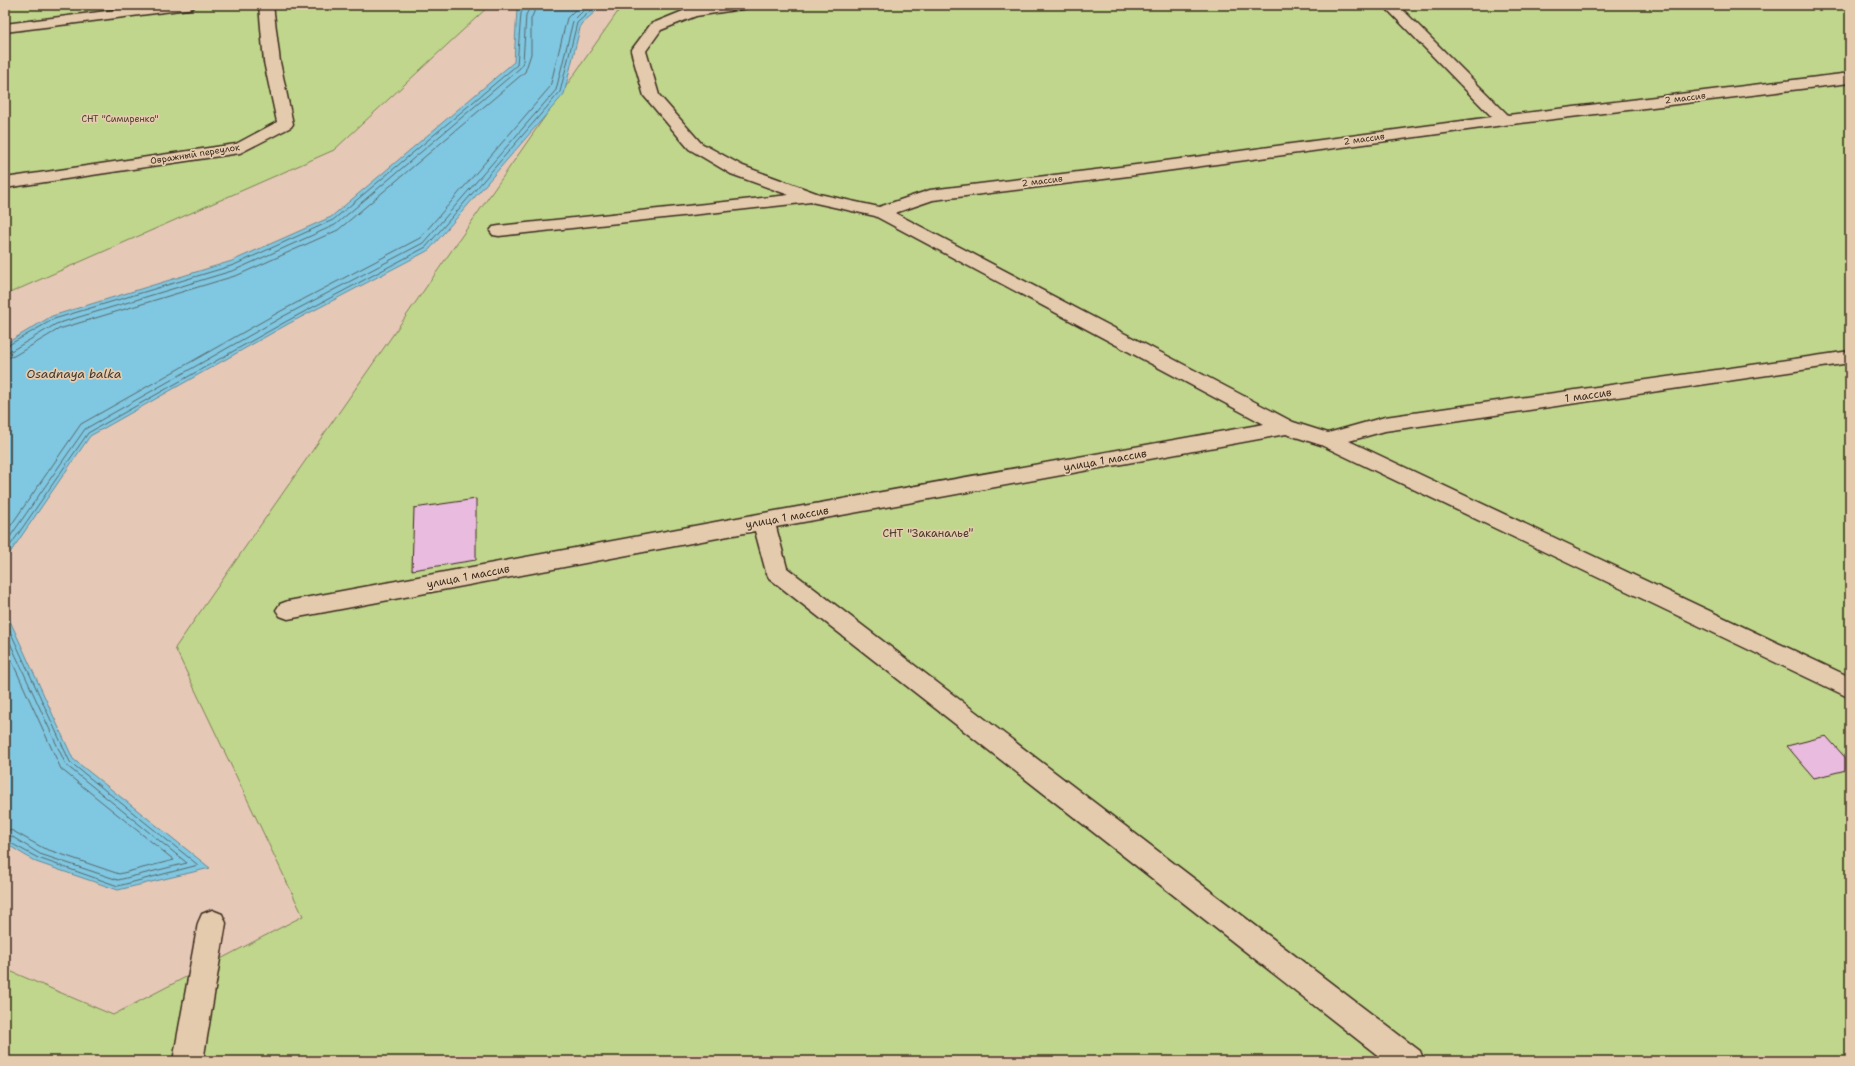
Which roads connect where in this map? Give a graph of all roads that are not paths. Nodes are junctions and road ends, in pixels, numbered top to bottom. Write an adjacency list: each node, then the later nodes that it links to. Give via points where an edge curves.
1 (188, 5): 5 (street)
2 (266, 5): 8 (street, Овражный переулок, via 272,62 284,124 240,148)
3 (742, 5): 9 (street, via 693,12 656,27 638,52 652,96 695,146 736,170)
4 (1390, 5): 7 (street)
5 (5, 28)
6 (1850, 78): 7 (street, 2 массив)
7 (1504, 120): 10 (street, 2 массив, via 930,195)
8 (5, 183)
9 (814, 198): 10 (street); 11 (street)
10 (880, 212): 13 (street)
11 (499, 231)
12 (1850, 357): 14 (street, 1 массив, via 1385,424)
13 (1286, 427): 14 (street); 15 (street, улица 1 массив)
14 (1328, 440): 17 (street)
15 (764, 521): 16 (street, улица 1 массив); 20 (street, via 777,572)
16 (288, 610)
17 (1850, 688)
18 (212, 923): 19 (street)
19 (188, 1061)
20 (1409, 1061)

